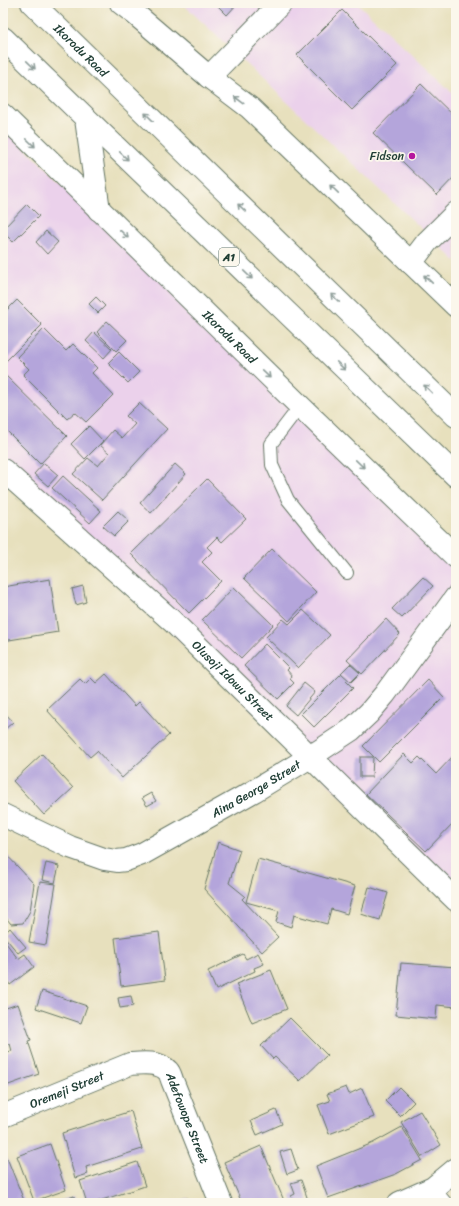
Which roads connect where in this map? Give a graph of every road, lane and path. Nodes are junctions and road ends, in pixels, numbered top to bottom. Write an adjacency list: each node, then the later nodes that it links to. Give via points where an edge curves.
1 (32, 3): 13 (main road, Ikorodu Road, one-way to 1)
2 (121, 3): 5 (main road)
3 (281, 3): 5 (main road)
4 (3, 38): 7 (main road, A1, one-way to 7)
5 (209, 77): 10 (main road, one-way to 5, via 250,108)
6 (3, 115): 8 (main road, Ikorodu Road, one-way to 8)
7 (86, 119): 8 (main road); 15 (main road, A1, one-way to 15)
8 (99, 210): 12 (main road, Ikorodu Road, one-way to 12)
9 (456, 213): 10 (main road, via 427,242)
10 (411, 263): 11 (main road, one-way to 10)
11 (456, 306)
12 (300, 406): 16 (main road, Ikorodu Road, one-way to 16); 17 (lane, via 271,444 272,465 288,500)
13 (456, 416)
14 (3, 470): 19 (main road, Olusoji Idowu Street, via 172,621)
15 (456, 476)
16 (456, 557)
17 (347, 573)
18 (456, 597): 19 (main road, Aina George Street, via 369,713 351,730)
19 (310, 757): 20 (main road, Aina George Street, via 142,854 126,860 104,859 70,847); 21 (main road, Olusoji Idowu Street)
20 (3, 816)
21 (456, 900)
22 (130, 1064): 23 (main road, Oremeji Street); 26 (main road, Adefowope Street, via 160,1065 168,1071)
23 (3, 1116)
24 (456, 1169): 25 (main road)
25 (440, 1196): 27 (main road)
26 (221, 1203)
27 (400, 1203)

